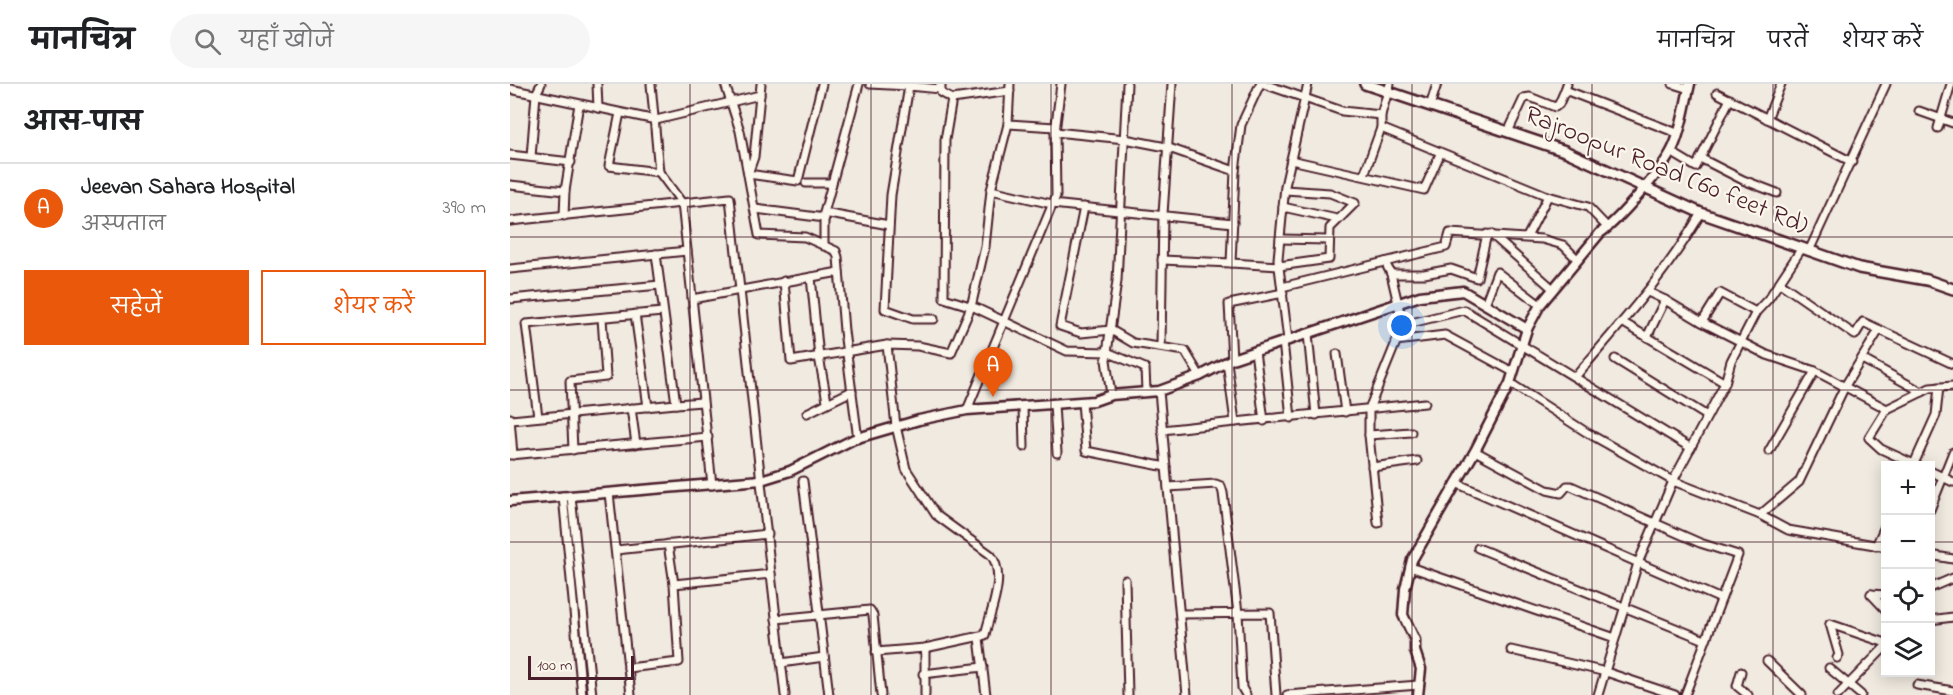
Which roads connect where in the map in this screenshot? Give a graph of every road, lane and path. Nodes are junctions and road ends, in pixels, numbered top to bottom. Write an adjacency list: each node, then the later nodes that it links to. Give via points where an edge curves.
1 (541, 84): 28 (street)
2 (597, 84): 36 (street)
3 (651, 84): 42 (street)
4 (725, 84): 33 (street)
5 (761, 84): 29 (street)
6 (822, 84): 62 (street, via 798,181)
7 (859, 84): 65 (street)
8 (870, 84): 20 (street)
9 (1060, 84): 47 (street)
10 (1127, 84): 50 (street)
11 (1172, 84): 51 (street)
12 (1262, 84): 30 (street); 60 (street, via 1240,125)
13 (1308, 84): 30 (street)
14 (1365, 84): 25 (main road, Rajroopur Road (60 feet Rd))
15 (1437, 84): 35 (street)
16 (1673, 84): 21 (street)
17 (1781, 84): 40 (street)
18 (1886, 84): 59 (street)
19 (1951, 84): 41 (street)
20 (909, 86): 22 (street); 86 (street, via 895,159)
21 (1690, 86): 49 (street)
22 (941, 87): 31 (street, via 941,93)
23 (1010, 87): 31 (street); 43 (street)
24 (1566, 87): 48 (street, via 1555,107 1524,98); 49 (street)
25 (1389, 88): 35 (main road, Rajroopur Road (60 feet Rd)); 39 (street)
26 (510, 89): 28 (street)
27 (1718, 93): 32 (street)
28 (536, 94): 34 (street); 55 (street)
29 (760, 96): 33 (street); 62 (street, via 754,158)
30 (1305, 98): 39 (street, via 1342,111); 57 (street)
31 (952, 99): 119 (street, via 945,141 944,298)
32 (1730, 99): 40 (street); 56 (street)
33 (732, 100): 42 (street); 62 (street)
34 (579, 104): 36 (street); 58 (street)
35 (1430, 106): 48 (main road, Rajroopur Road (60 feet Rd))
36 (598, 108): 38 (street)
37 (1919, 111): 41 (street)
38 (620, 113): 42 (street); 61 (street, via 609,166)
39 (1381, 115): 45 (street)
40 (1767, 118): 59 (street)
41 (1940, 118): 44 (street); 46 (street)
42 (656, 120): 61 (street)
43 (1008, 123): 47 (street); 68 (street)
44 (1953, 123)
45 (1381, 128): 53 (street); 63 (street)
46 (1938, 128)
47 (1055, 130): 50 (street); 74 (street, via 1056,196)
48 (1508, 132): 67 (main road, Rajroopur Road (60 feet Rd), via 1565,151)
49 (1677, 133): 52 (street)
50 (1125, 139): 51 (street); 78 (street)
51 (1166, 147): 60 (street); 80 (street)
52 (1671, 152): 56 (street, via 1696,166); 67 (street)
53 (1440, 154): 63 (street, via 1424,190); 72 (street)
54 (510, 155): 55 (street)
55 (531, 157): 58 (street)
56 (1700, 158): 71 (street)
57 (1291, 160): 63 (street); 69 (street)
58 (572, 162): 70 (street)
59 (1852, 162): 93 (street)
60 (1235, 171): 85 (street)
61 (659, 172): 73 (street)
62 (748, 174): 77 (street)
63 (1364, 175)
64 (806, 183): 65 (street)
65 (831, 183): 82 (street)
66 (510, 185): 70 (street)
67 (1645, 187): 79 (main road, Rajroopur Road (60 feet Rd)); 87 (street)
68 (992, 190): 74 (street); 119 (street, via 985,247)
69 (1285, 190): 76 (street); 83 (street, via 1330,193 1355,202)
70 (565, 191): 81 (street)
71 (1777, 193)
72 (1548, 196): 87 (street, via 1588,207); 89 (street)
73 (681, 203): 81 (street); 94 (street); 108 (street, via 730,198)
74 (1052, 204): 75 (street); 125 (street)
75 (1084, 207): 78 (street); 130 (street, via 1060,326 1081,333)
76 (1283, 207): 83 (street); 90 (street)
77 (755, 209): 82 (street); 92 (street, via 759,235 792,234)
78 (1121, 210): 80 (street); 130 (street)
79 (1701, 213): 93 (main road, Rajroopur Road (60 feet Rd)); 112 (street, via 1678,253)
80 (1163, 214): 85 (street); 97 (street)
81 (564, 216): 84 (street)
82 (825, 216): 86 (street); 92 (street)
83 (1337, 219): 91 (street)
84 (510, 221)
85 (1233, 223): 99 (street)
86 (889, 225): 124 (street, via 885,309 913,320)
87 (1608, 228): 96 (street)
88 (1489, 234): 89 (street); 98 (street, via 1450,233 1446,247); 103 (street, via 1477,278 1451,269); 109 (street)
89 (1527, 237): 96 (street, via 1563,245)
90 (1280, 239): 91 (street); 100 (street)
91 (1328, 240): 100 (street, via 1329,259)
92 (824, 246): 102 (street, via 836,251)
93 (1806, 250): 106 (street); 110 (main road, Rajroopur Road (60 feet Rd), via 1859,268 1927,280)
94 (687, 251): 95 (street); 114 (street)
95 (656, 254): 101 (street); 107 (street)
96 (1578, 259): 109 (street)
97 (1162, 260): 99 (street); 139 (street)
98 (1385, 262): 103 (street); 111 (street)
99 (1231, 263): 100 (street)
100 (1279, 266): 111 (street)
101 (510, 269)
102 (839, 272): 104 (street); 141 (street)
103 (1391, 274): 116 (street)
104 (811, 277): 105 (street); 144 (street)
105 (784, 281): 108 (street); 144 (street, via 791,361)
106 (1779, 283): 121 (street); 131 (street, via 1855,334 1863,322)
107 (660, 285): 113 (street); 120 (street)
108 (740, 288): 114 (street); 207 (street)
109 (1552, 288): 118 (street)
110 (1953, 289)
111 (1282, 290): 135 (street); 147 (street, via 1229,304)
112 (1648, 292): 115 (street); 126 (street)
113 (510, 299)
114 (692, 299): 164 (street)
115 (1665, 300): 127 (street); 133 (street)
116 (1397, 303): 117 (street, via 1463,291); 128 (street); 132 (street)
117 (1485, 304): 118 (street, via 1497,272); 129 (street)
118 (1540, 305): 129 (street)
119 (971, 307): 125 (street); 137 (street, via 951,353)
120 (663, 312): 122 (street); 167 (street)
121 (1756, 312): 127 (street, via 1720,293); 136 (street)
122 (635, 314): 123 (street); 169 (street)
123 (602, 318): 177 (street, via 606,377 570,381); 180 (street, via 526,324)
124 (934, 320)
125 (1005, 321): 142 (street, via 1067,351); 174 (street)
126 (1622, 322): 133 (street); 152 (street)
127 (1702, 322): 136 (street)
128 (1404, 325): 134 (street); 138 (street, via 1464,310)
129 (1527, 329): 138 (street)
130 (1111, 330): 139 (street, via 1133,343); 142 (street)
131 (1879, 330): 146 (street); 148 (street)
132 (1308, 333): 135 (street); 178 (street)
133 (1647, 337): 154 (street)
134 (1396, 340): 150 (street, via 1445,335); 172 (street)
135 (1286, 341): 140 (street); 181 (street)
136 (1741, 342): 149 (street); 154 (street)
137 (887, 345): 141 (street); 185 (street)
138 (1524, 345): 150 (street); 152 (street)
139 (1161, 347): 151 (street, via 1185,351)
140 (1255, 351): 147 (street); 183 (street)
141 (847, 352): 144 (street); 158 (street)
142 (1107, 352): 159 (street, via 1145,368); 162 (street)
143 (1337, 354): 176 (street)
144 (819, 357): 163 (street)
145 (1615, 359): 179 (street)
146 (1862, 359): 155 (street); 161 (street)
147 (1229, 360): 151 (street); 184 (street)
148 (1953, 364)
149 (1815, 371): 155 (street); 196 (street)
150 (1514, 372): 153 (street)
151 (1200, 376): 160 (street)
152 (1576, 376): 193 (street)
153 (1510, 383): 195 (street); 209 (street)
154 (1725, 383): 179 (street)
155 (1845, 386): 173 (street); 218 (street, via 1799,482)
156 (1953, 386): 157 (street)
157 (1939, 387): 161 (street); 202 (street, via 1936,415)
158 (852, 391): 163 (street); 187 (street)
159 (1146, 391): 160 (street); 162 (street)
160 (1159, 391): 186 (street)
161 (1922, 392): 173 (street)
162 (1111, 395): 165 (street)
163 (828, 401): 175 (street)
164 (702, 402): 167 (street); 190 (street)
165 (1082, 402): 168 (street); 203 (street, via 1086,451)
166 (1425, 403): 172 (street)
167 (676, 404): 169 (street)
168 (1054, 404): 170 (street); 198 (street)
169 (648, 406): 171 (street)
170 (1023, 407): 174 (street); 192 (street)
171 (631, 408): 177 (street); 191 (street)
172 (1369, 409): 176 (street); 189 (street)
173 (1887, 409): 201 (street, via 1869,438 1881,449)
174 (968, 410): 185 (street)
175 (807, 412)
176 (1345, 412): 178 (street)
177 (571, 414): 180 (street); 194 (street)
178 (1316, 415): 181 (street)
179 (1707, 416): 193 (street)
180 (538, 417): 182 (street)
181 (1291, 418): 183 (street)
182 (510, 419): 199 (street)
183 (1264, 421): 184 (street)
184 (1235, 422): 186 (street)
185 (896, 426): 207 (street, via 854,439 790,471); 247 (street, via 906,469 936,515 995,560 998,583 985,635)
186 (1162, 430): 203 (street)
187 (857, 432)
188 (1411, 432): 189 (street)
189 (1368, 435): 204 (street)
190 (708, 436): 191 (street); 212 (street)
191 (636, 444): 194 (street)
192 (1024, 447)
193 (1691, 448): 209 (street)
194 (573, 450): 199 (street)
195 (1475, 451): 211 (street); 220 (street, via 1547,490 1561,493 1571,486)
196 (1769, 451)
197 (1953, 452): 206 (street)
198 (1057, 453)
199 (512, 455)
200 (1417, 461): 204 (street)
201 (1906, 461)
202 (1917, 461)
203 (1166, 467): 213 (street)
204 (1372, 467): 219 (street)
205 (1935, 474): 206 (street)
206 (1942, 477): 210 (street); 216 (street)
207 (761, 480): 212 (street); 221 (street)
208 (803, 481): 241 (street)
209 (1672, 481): 218 (street); 220 (street)
210 (1953, 482)
211 (1456, 483): 230 (street); 231 (street)
212 (712, 485): 214 (street)
213 (1168, 487): 242 (street); 243 (street, via 1221,486)
214 (609, 493): 215 (street); 227 (street)
215 (567, 496): 217 (street); 269 (street); 270 (street)
216 (1935, 496)
217 (510, 501)
218 (1760, 515): 224 (street, via 1788,530)
219 (1378, 522)
220 (1656, 524): 230 (street); 238 (street, via 1738,555)
221 (768, 534): 223 (street); 232 (street)
222 (1881, 535): 224 (street)
223 (668, 544): 227 (street); 235 (street)
224 (1876, 546): 225 (street)
225 (1881, 546)
226 (1478, 548): 240 (street)
227 (616, 550): 260 (street)
228 (1935, 556): 229 (street)
229 (1953, 559)
230 (1638, 563): 238 (street); 240 (street)
231 (1410, 567): 248 (street); 266 (street, via 1403,615 1415,640 1421,669)
232 (771, 574): 235 (street); 245 (street)
233 (1953, 578): 236 (street)
234 (1125, 580): 277 (street)
235 (674, 584): 260 (street, via 679,662)
236 (1935, 586)
237 (1881, 595): 239 (street, via 1871,594)
238 (1721, 599): 249 (street)
239 (1881, 605)
240 (1625, 606): 248 (street); 249 (street)
241 (819, 614): 245 (street); 254 (street, via 870,610); 255 (street)
242 (1181, 614): 243 (street); 278 (street)
243 (1238, 614): 279 (street, via 1242,688); 280 (street, via 1270,613)
244 (1953, 617): 246 (street)
245 (776, 619): 258 (street)
246 (1935, 619)
247 (979, 638): 251 (street); 259 (street)
248 (1615, 638): 262 (street)
249 (1705, 640): 285 (street)
250 (1881, 643): 256 (street, via 1830,624)
251 (925, 648): 254 (street); 264 (street)
252 (1511, 650): 262 (street)
253 (1881, 650): 265 (street)
254 (876, 652): 274 (street)
255 (824, 657): 258 (street); 273 (street)
256 (1837, 658)
257 (1767, 661): 287 (street)
258 (781, 663): 272 (street)
259 (983, 667): 264 (street); 276 (street)
260 (628, 668): 271 (street)
261 (1829, 668): 265 (street)
262 (1606, 672): 283 (street); 284 (street)
263 (1741, 672): 286 (street, via 1737,686)
264 (923, 674): 275 (street)
265 (1847, 684): 288 (street); 289 (street)
266 (1419, 685): 281 (street); 282 (street)
267 (1917, 685): 268 (street)
268 (1953, 691)
269 (582, 695)
270 (592, 695)
271 (631, 695)
272 (785, 695)
273 (829, 695)
274 (881, 695)
275 (925, 695)
276 (986, 695)
277 (1128, 695)
278 (1187, 695)
279 (1246, 695)
280 (1276, 695)
281 (1287, 695)
282 (1418, 695)
283 (1598, 695)
284 (1675, 695)
285 (1685, 695)
286 (1748, 695)
287 (1802, 695)
288 (1838, 695)
289 (1861, 695)

